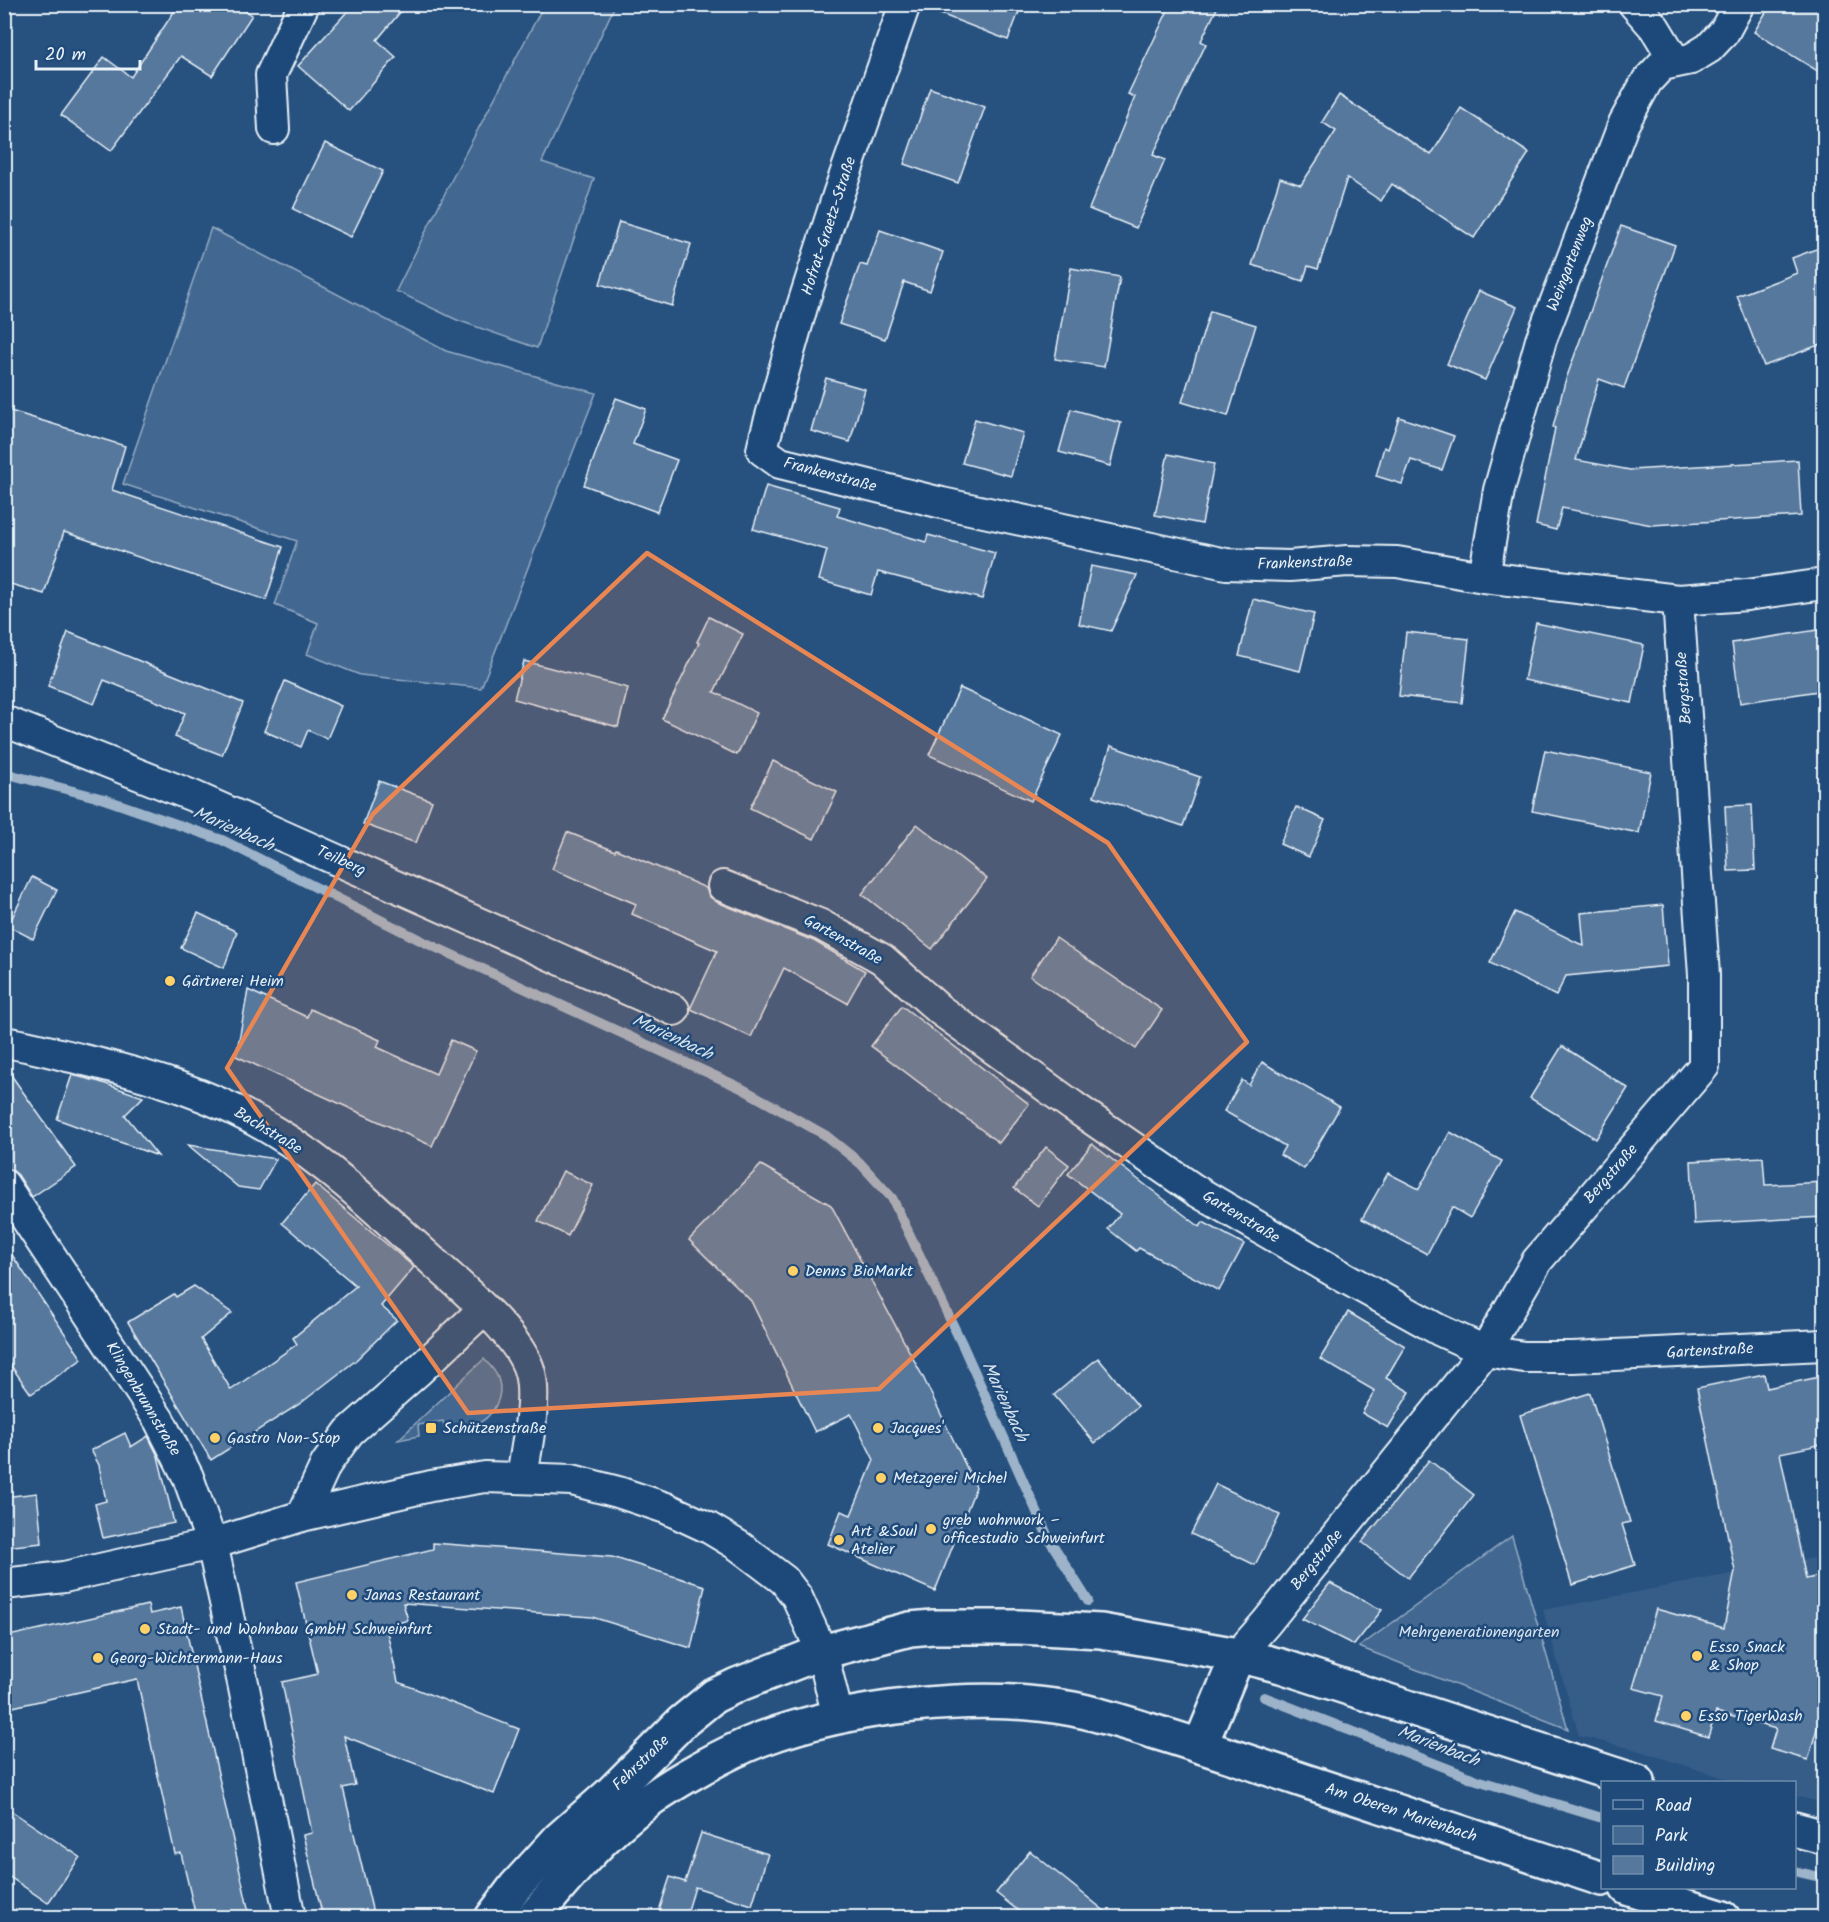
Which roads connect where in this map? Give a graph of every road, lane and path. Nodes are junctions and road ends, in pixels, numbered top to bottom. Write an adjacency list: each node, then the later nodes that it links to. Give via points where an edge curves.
1 (304, 4): 6 (street, via 271,75)
2 (905, 4): 7 (street, Hofrat-Graetz-Straße, via 801,307)
3 (1634, 4): 5 (street, via 1655,28)
4 (1739, 4): 5 (street, Weingartenweg, via 1724,32 1709,48 1691,59)
5 (1675, 61): 8 (street, Weingartenweg, via 1662,65 1647,81 1624,123 1541,340 1499,490)
6 (274, 129)
7 (762, 450): 8 (street, Frankenstraße, via 780,464 1226,564 1290,566 1397,561)
8 (1484, 577): 10 (street, Frankenstraße)
9 (1824, 584): 10 (street, Frankenstraße)
10 (1678, 600): 18 (street, Bergstraße, via 1704,975 1704,1066 1537,1261)
11 (4, 721): 13 (street, Teilberg, via 203,800)
12 (723, 886): 18 (street, Gartenstraße, via 821,925 882,959 940,1010 1195,1190 1439,1330)
13 (674, 1010)
14 (4, 1042): 16 (street, Bachstraße, via 121,1068 192,1091 253,1119 351,1188)
15 (4, 1185): 21 (street, Klingenbrunnstraße, via 159,1420 188,1477)
16 (484, 1309): 19 (street, Bachstraße, via 517,1348 530,1373 532,1398); 20 (street, via 349,1432 326,1464)
17 (1824, 1345): 18 (street, Gartenstraße, via 1573,1357 1524,1357)
18 (1485, 1351): 24 (street, Bergstraße)
19 (522, 1477): 20 (street, via 484,1477 431,1486); 23 (street, via 572,1480 618,1492 710,1528 784,1580 797,1597)
20 (302, 1516): 21 (street)
21 (212, 1544): 22 (street, via 64,1577); 32 (street, Klingenbrunnstraße)
22 (4, 1584)
23 (822, 1652): 24 (main road, via 910,1629 1008,1627 1101,1631); 25 (street); 33 (main road, Fehrstraße, via 714,1696 559,1839)
24 (1238, 1655): 26 (main road); 27 (main road)
25 (838, 1717): 26 (main road, Am Oberen Marienbach, via 918,1705 1009,1702 1072,1709); 34 (main road, Fehrstraße, via 760,1739 648,1801 603,1839)
26 (1200, 1746): 30 (main road, Am Oberen Marienbach)
27 (1635, 1781)
28 (1796, 1830): 29 (main road)
29 (1824, 1837)
30 (1601, 1880)
31 (1633, 1889): 35 (main road)
32 (290, 1917)
33 (492, 1917)
34 (533, 1917)
35 (1722, 1917)

